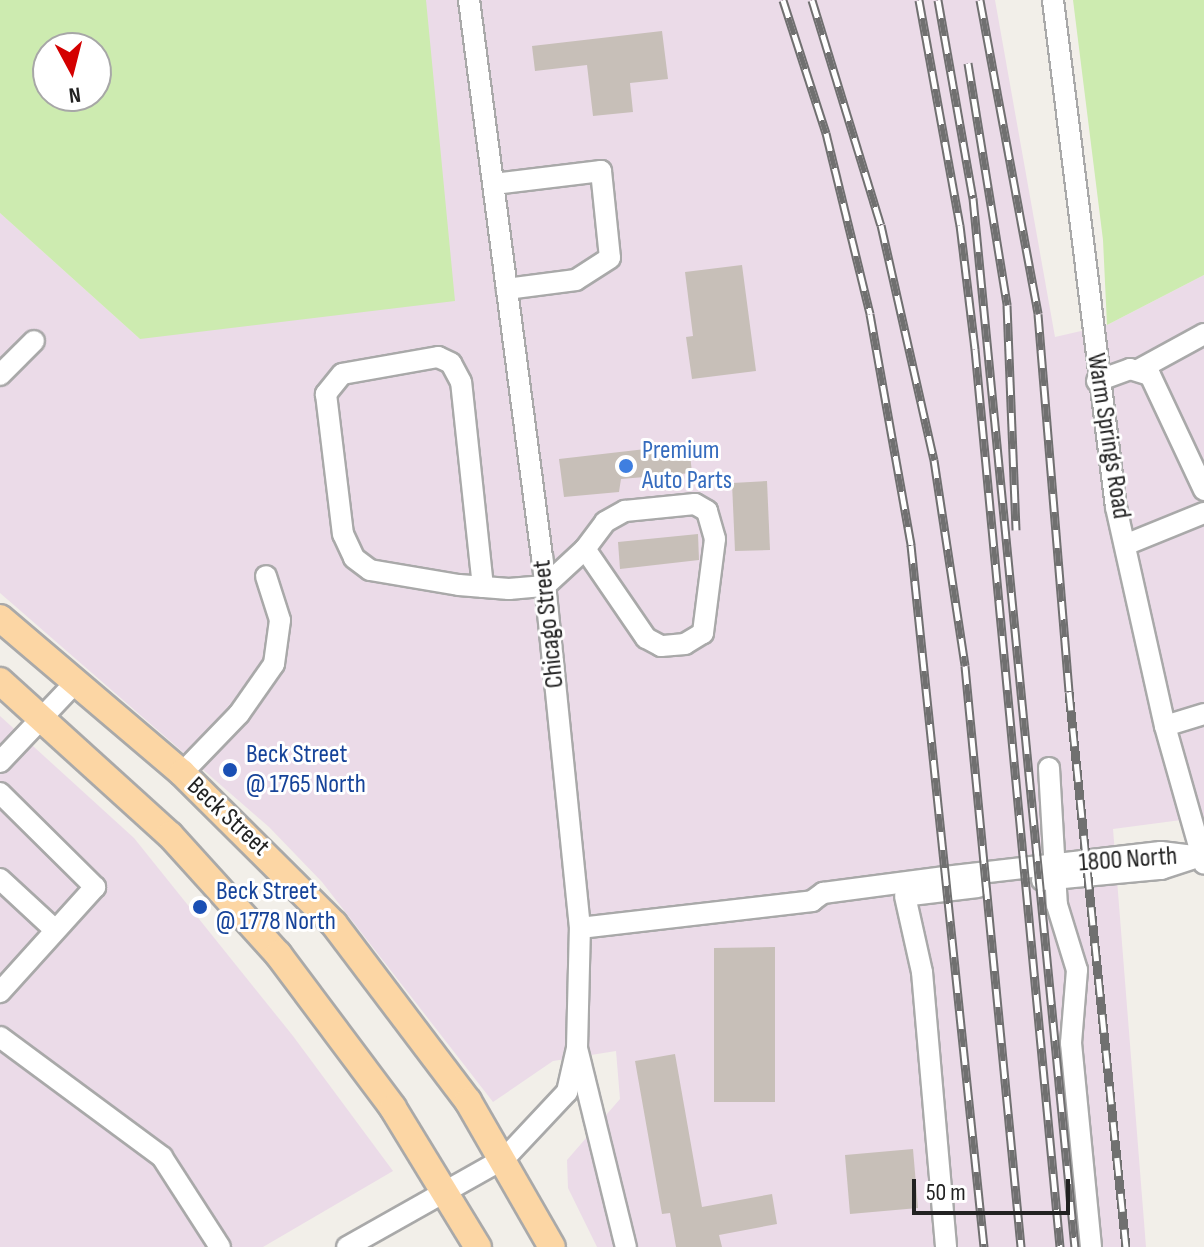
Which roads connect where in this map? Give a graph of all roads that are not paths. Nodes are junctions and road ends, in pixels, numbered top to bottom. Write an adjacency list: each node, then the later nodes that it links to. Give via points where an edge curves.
1 (469, 0): 3 (street, Chicago Street)
2 (1053, 0): 9 (street, Warm Springs Road)
3 (494, 184): 4 (street, Chicago Street); 4 (street, via 601,171 610,258 576,280)
4 (507, 289): 15 (street, Chicago Street)
5 (1204, 334): 7 (street)
6 (34, 341): 8 (street)
7 (1140, 369): 9 (street); 10 (street, via 1150,375)
8 (0, 375)
9 (1097, 381): 12 (street, Warm Springs Road)
10 (1204, 490)
11 (1204, 513): 12 (street)
12 (1125, 545): 22 (street, Warm Springs Road)
13 (585, 549): 13 (street, via 605,522 625,511 695,504 707,511 715,539 703,633 685,644 661,646 646,638); 15 (street)
14 (266, 576): 25 (street, via 280,620 274,664 239,714)
15 (545, 586): 16 (street); 33 (street, Chicago Street)
16 (483, 587): 16 (street, via 370,570 354,558 343,534 326,394 342,374 438,357 451,363 461,382)
17 (0, 618): 19 (main road, Beck Street)
18 (0, 681): 21 (main road, Beck Street)
19 (76, 682): 21 (street); 25 (main road, Beck Street)
20 (1204, 714): 22 (street)
21 (42, 717): 23 (street); 38 (main road, Beck Street, via 170,835 252,923 336,1028)
22 (1165, 726): 27 (street, Warm Springs Road)
23 (0, 762)
24 (1049, 768): 28 (street)
25 (182, 773): 37 (main road, Beck Street, via 289,875 362,957 425,1038)
26 (0, 793): 32 (street, via 95,887)
27 (1202, 861): 28 (street, 1800 North, via 1161,869)
28 (1055, 872): 30 (street, 1800 North); 31 (street, 1800 North, via 823,893); 45 (street, via 1057,905 1077,970 1071,1043)
29 (0, 879): 32 (street)
30 (905, 896): 31 (street, 1800 North, via 825,905); 44 (street, via 922,972)
31 (812, 901): 33 (street, 1800 North)
32 (53, 928): 34 (street)
33 (580, 928): 36 (street, Chicago Street)
34 (0, 992)
35 (0, 1037): 39 (street, via 162,1157)
36 (577, 1048): 37 (street, Chicago Street, via 567,1092 541,1126); 43 (street)
37 (505, 1158): 38 (street, Chicago Street); 42 (main road, Beck Street)
38 (447, 1193): 40 (street, Chicago Street); 41 (main road, Beck Street)
39 (220, 1247)
40 (347, 1247)
41 (478, 1247)
42 (552, 1247)
43 (626, 1247)
44 (946, 1247)
45 (1091, 1247)

